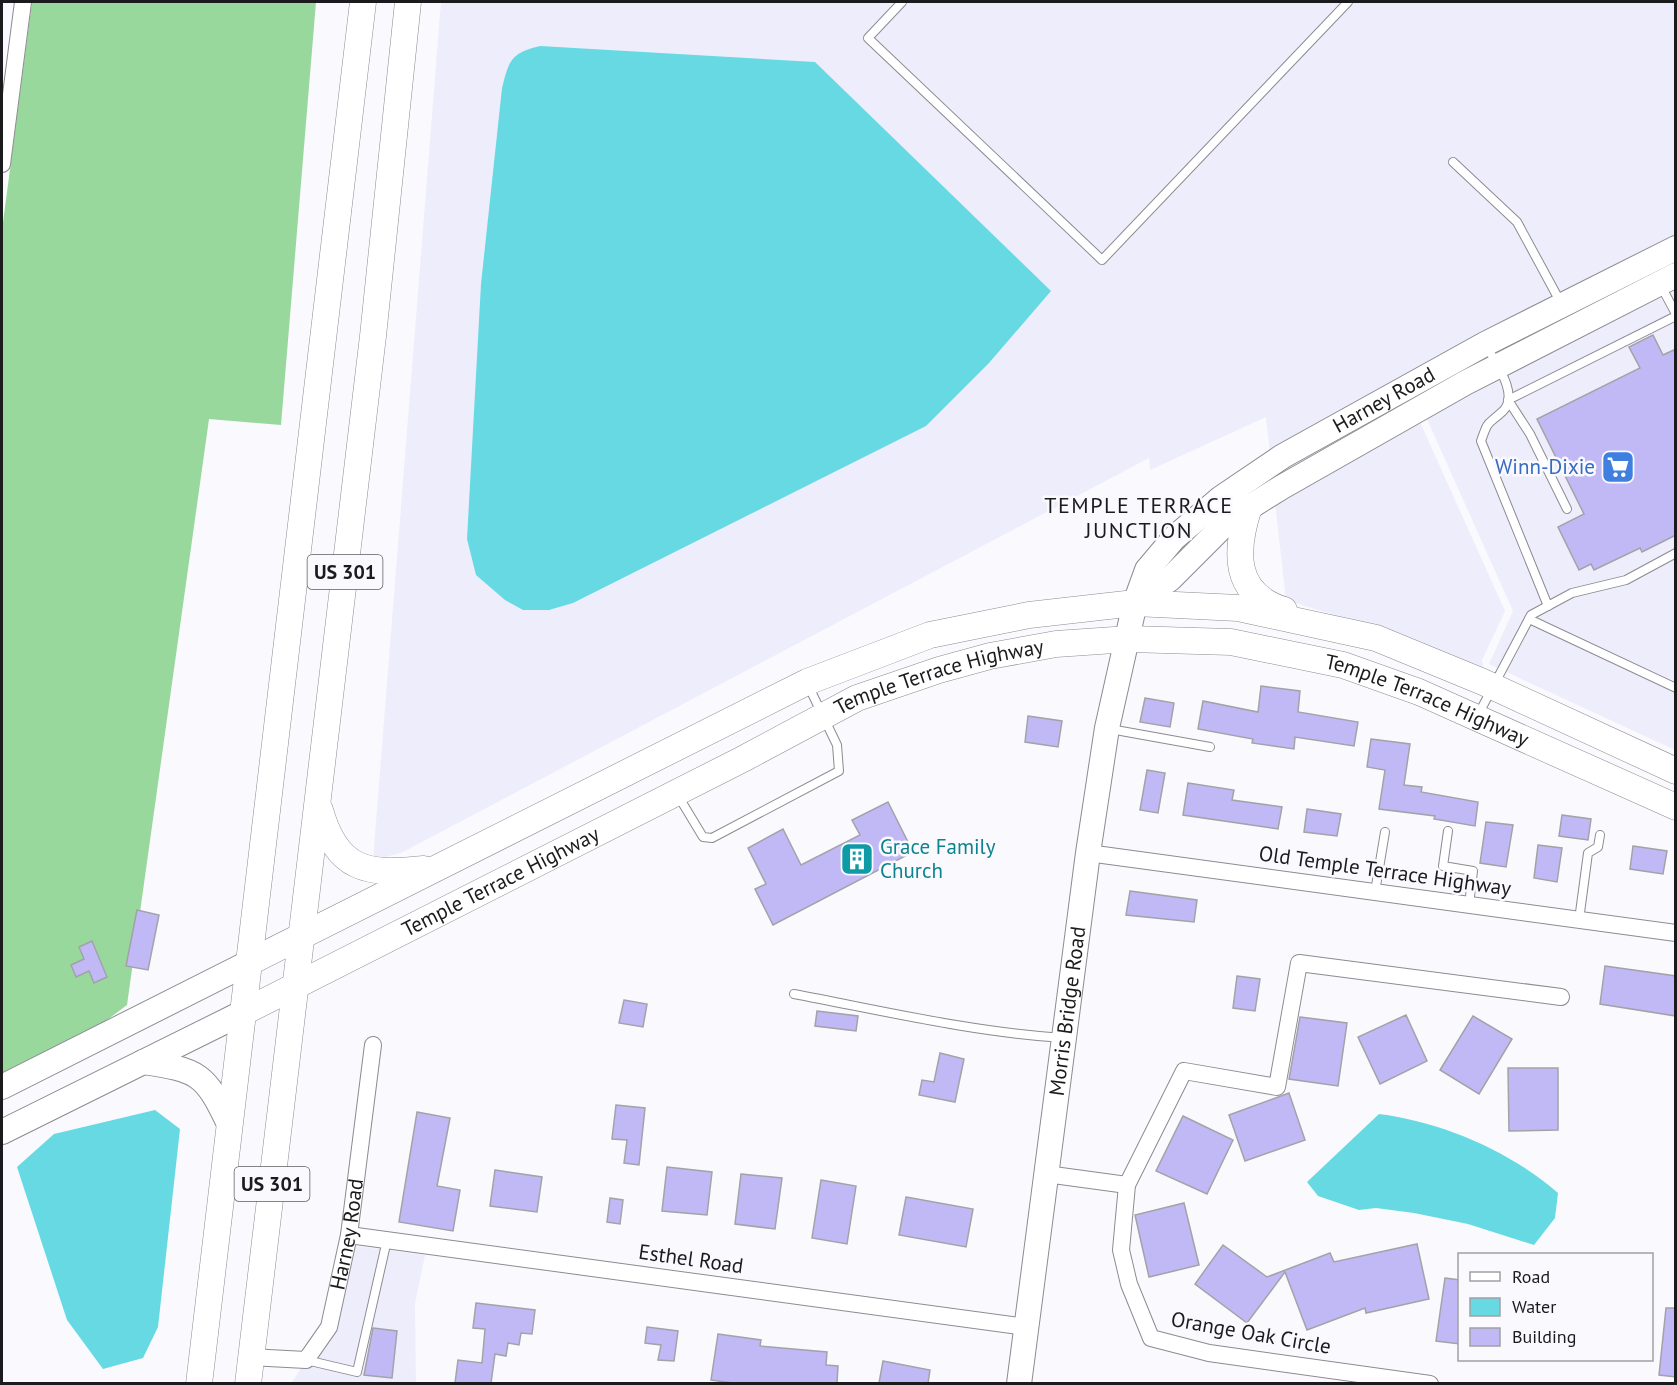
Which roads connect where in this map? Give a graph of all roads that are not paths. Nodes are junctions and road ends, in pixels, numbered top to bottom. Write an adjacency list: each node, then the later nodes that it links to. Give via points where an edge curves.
1 (23, 2): 7 (street)
2 (363, 2): 44 (main road, US 301)
3 (408, 2): 32 (main road, US 301)
4 (902, 2): 5 (lane, via 868,38 1102,260)
5 (1348, 2)
6 (1454, 162): 10 (lane, via 1517,222)
7 (2, 164)
8 (1676, 248): 10 (street, Harney Road)
9 (1668, 279): 11 (lane); 13 (street, Harney Road)
10 (1563, 305): 12 (street, Harney Road)
11 (1676, 315): 14 (lane)
12 (1485, 344): 13 (lane); 18 (street, Harney Road, via 1283,456 1221,498 1174,538 1147,570)
13 (1497, 367): 14 (lane, via 1509,391); 15 (street, Harney Road)
14 (1508, 400): 16 (lane, via 1530,434); 19 (lane, via 1504,410 1488,421 1481,441)
15 (1249, 507): 18 (street, Harney Road, via 1229,520 1170,579); 21 (main road, via 1240,535 1239,559 1257,597 1271,606)
16 (1567, 509)
17 (1676, 553): 19 (lane, via 1626,580 1572,593)
18 (1136, 603): 21 (main road, Temple Terrace Highway, via 1238,608); 22 (street, Harney Road); 23 (main road, Temple Terrace Highway, via 1029,615 930,635)
19 (1548, 606): 20 (lane)
20 (1529, 619): 24 (lane); 25 (lane)
21 (1376, 638): 24 (main road, Temple Terrace Highway)
22 (1129, 639): 26 (main road, Temple Terrace Highway, via 1056,644 990,656 857,698); 27 (main road, Temple Terrace Highway, via 1231,642 1321,659 1419,692); 28 (street, Morris Bridge Road)
23 (807, 682): 26 (lane); 38 (main road, Temple Terrace Highway)
24 (1494, 687): 27 (lane); 30 (main road, Temple Terrace Highway)
25 (1676, 688)
26 (824, 716): 31 (main road, Temple Terrace Highway); 31 (lane, via 837,745 839,771 829,779 712,838 703,837)
27 (1476, 718): 33 (main road, Temple Terrace Highway)
28 (1107, 728): 29 (lane); 37 (street, Morris Bridge Road)
29 (1210, 747)
30 (1676, 771)
31 (676, 793): 45 (main road, Temple Terrace Highway)
32 (318, 803): 38 (main road, via 327,836 341,854 357,865 390,872); 43 (main road, US 301)
33 (1676, 807)
34 (1448, 831): 40 (lane, via 1443,866 1473,871)
35 (1384, 832): 39 (lane)
36 (1600, 835): 41 (lane, via 1598,847 1588,853)
37 (1088, 853): 39 (street, Old Temple Terrace Highway); 49 (street, Morris Bridge Road)
38 (440, 867): 43 (main road, Temple Terrace Highway)
39 (1375, 892): 40 (street, Old Temple Terrace Highway)
40 (1469, 905): 41 (street, Old Temple Terrace Highway)
41 (1580, 920): 42 (street, Old Temple Terrace Highway)
42 (1676, 933)
43 (301, 938): 44 (main road, Temple Terrace Highway); 45 (main road, US 301)
44 (248, 963): 48 (main road, US 301); 52 (street)
45 (295, 985): 48 (main road, Temple Terrace Highway); 61 (main road, US 301)
46 (794, 994): 49 (lane, via 945,1025)
47 (1561, 997): 56 (street, Orange Oak Circle, via 1299,963 1278,1087 1184,1071)
48 (242, 1012): 51 (street); 53 (main road, US 301)
49 (1064, 1038): 55 (street, Morris Bridge Road)
50 (373, 1045): 58 (street, Harney Road)
51 (143, 1062): 53 (street, via 182,1067 200,1077 215,1096); 54 (street)
52 (2, 1087)
53 (228, 1124): 57 (main road, US 301)
54 (2, 1132)
55 (1046, 1174): 56 (street); 60 (street, Morris Bridge Road)
56 (1127, 1185): 67 (street, Orange Oak Circle, via 1121,1250 1129,1284 1151,1338 1209,1353)
57 (216, 1234): 63 (main road, US 301); 64 (main road)
58 (349, 1235): 59 (street, Esthel Road); 62 (street, Harney Road, via 328,1327)
59 (387, 1240): 60 (street, Esthel Road); 62 (lane, via 357,1372)
60 (1026, 1327): 66 (street, Morris Bridge Road)
61 (251, 1357): 62 (street); 65 (main road, US 301)
62 (306, 1360)
63 (199, 1383)
64 (215, 1383)
65 (248, 1383)
66 (1019, 1383)
67 (1430, 1383)

